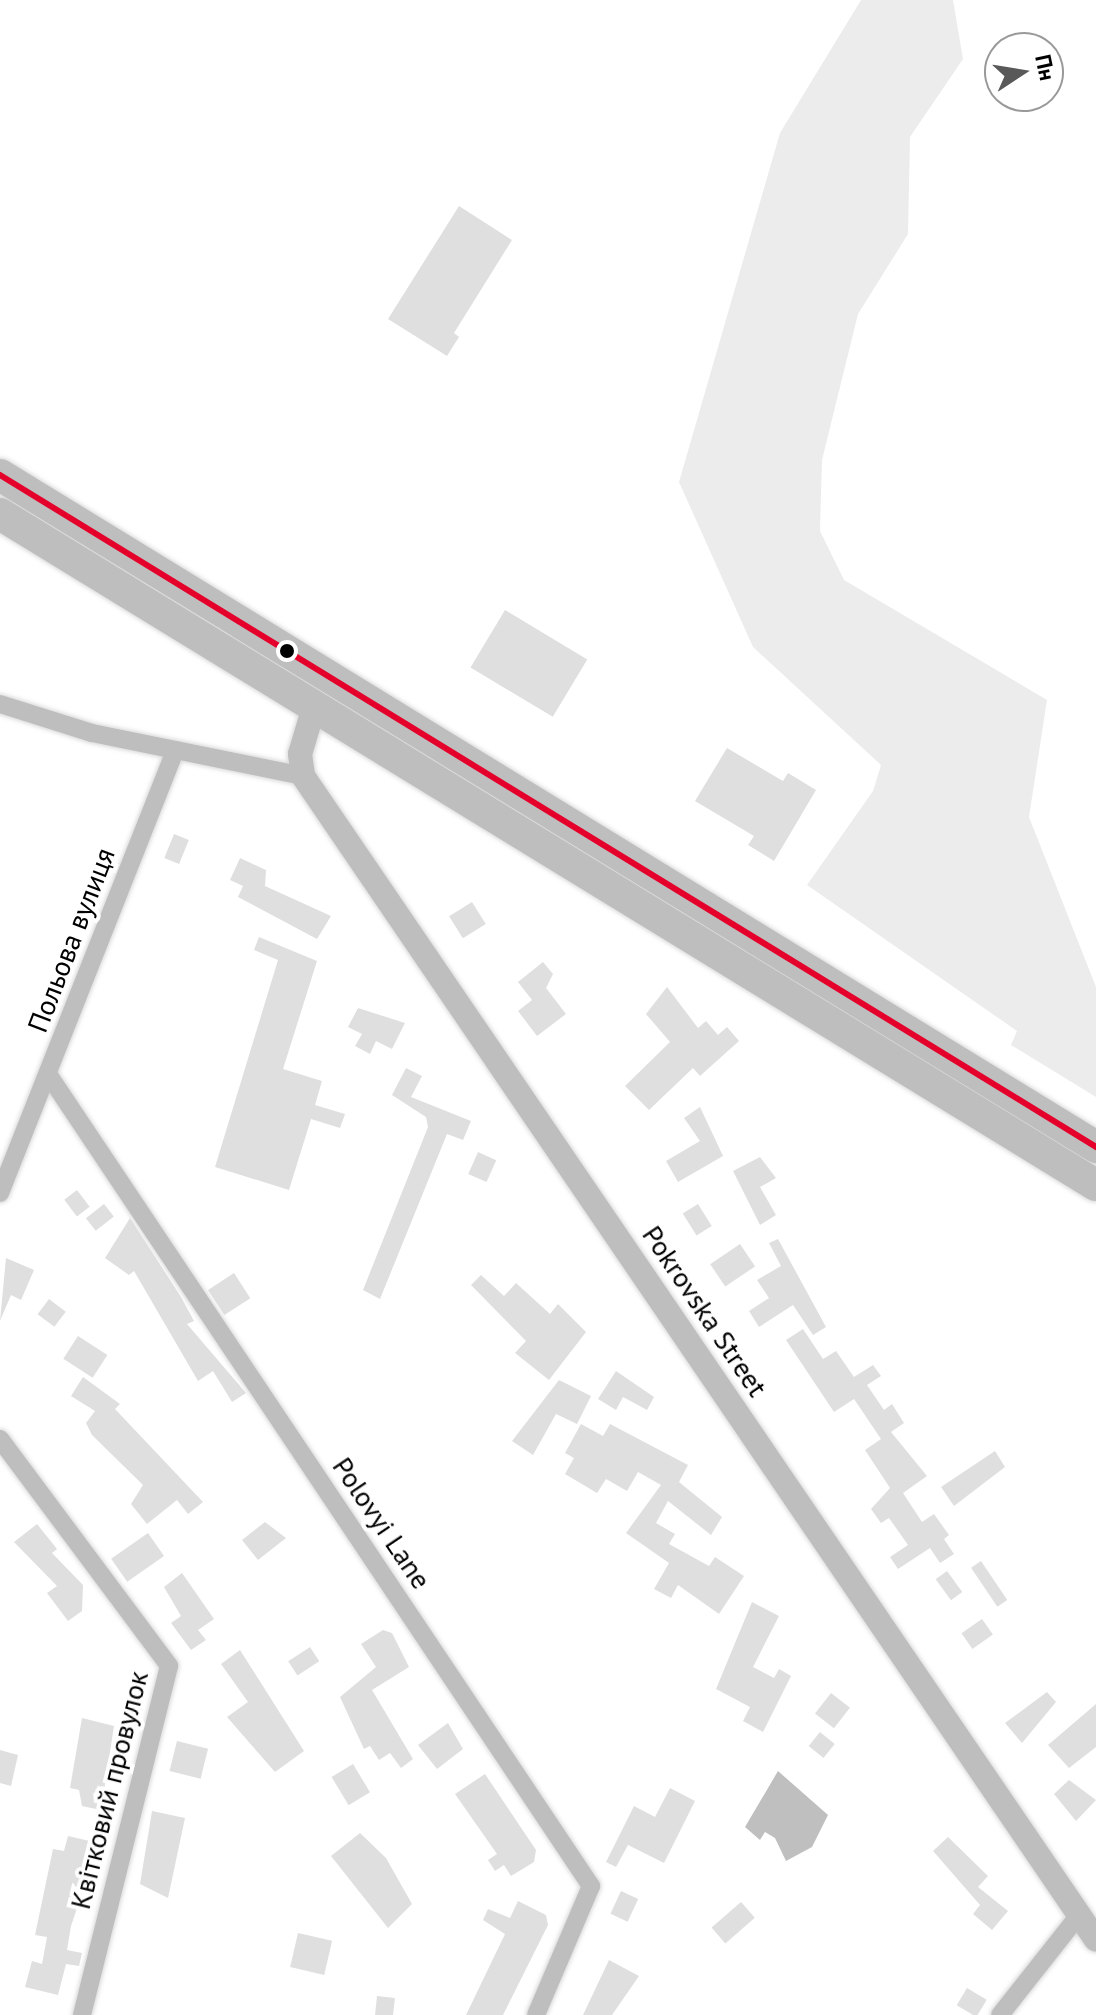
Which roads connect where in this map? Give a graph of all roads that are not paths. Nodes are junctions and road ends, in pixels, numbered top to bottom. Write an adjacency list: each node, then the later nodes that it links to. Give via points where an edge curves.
1 (0, 475): 8 (highway)
2 (0, 514): 4 (highway)
3 (0, 704): 5 (street, via 38,720)
4 (314, 707): 6 (street, via 300,754); 9 (highway)
5 (175, 750): 6 (street); 7 (street, Польова вулиця)
6 (303, 776): 12 (street, Pokrovska Street)
7 (48, 1074): 10 (street, Польова вулиця); 15 (street, Polovyi Lane, via 591,1886)
8 (1096, 1147)
9 (1096, 1185)
10 (0, 1193)
11 (0, 1439): 14 (street, Квітковий провулок, via 169,1666)
12 (1079, 1915): 13 (street, Pokrovska Street); 16 (street)
13 (1096, 1940)
14 (82, 2015)
15 (536, 2015)
16 (1000, 2015)

